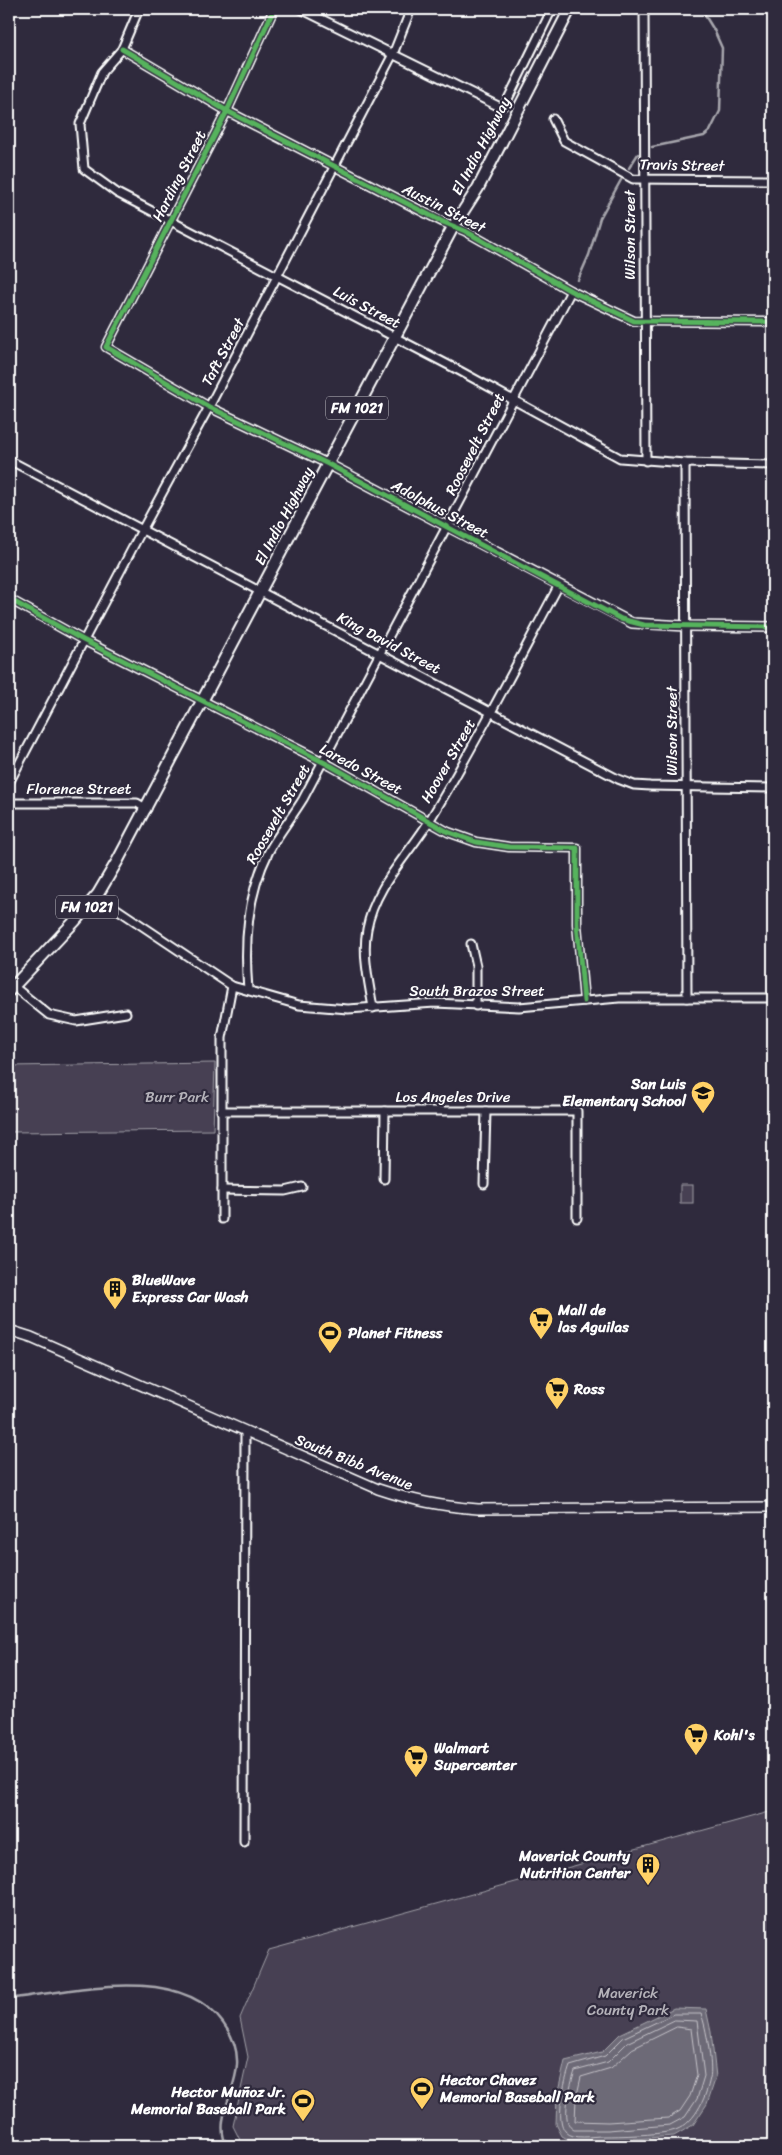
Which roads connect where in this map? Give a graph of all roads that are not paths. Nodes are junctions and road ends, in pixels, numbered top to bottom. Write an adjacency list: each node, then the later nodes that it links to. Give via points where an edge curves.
1 (140, 9): 8 (street, Luis Street)
2 (274, 9): 10 (street, Harding Street)
3 (301, 9): 9 (street)
4 (411, 9): 9 (street, Taft Street)
5 (552, 9): 9 (street, via 505,105 500,107)
6 (570, 9): 16 (main road, El Indio Highway / FM 1021, via 478,188)
7 (644, 9): 13 (street, Wilson Street)
8 (122, 49): 10 (street, Austin Street); 15 (street, Luis Street, via 102,72 80,124 84,169 117,193)
9 (393, 54): 12 (street, Taft Street)
10 (227, 111): 12 (street, Austin Street); 15 (street, Harding Street)
11 (553, 119): 13 (street, Travis Street, via 564,140 634,179)
12 (334, 166): 16 (street, Austin Street); 17 (street, Taft Street)
13 (644, 180): 14 (street, Travis Street); 19 (street, Wilson Street)
14 (773, 180)
15 (170, 220): 17 (street, Luis Street); 22 (street, Harding Street, via 106,347)
16 (453, 227): 18 (street, Austin Street); 21 (main road, El Indio Highway / FM 1021)
17 (278, 276): 21 (street, Luis Street); 24 (street, Taft Street)
18 (571, 291): 19 (street, Austin Street, via 634,321); 23 (street, Roosevelt Street)
19 (644, 322): 20 (street, Austin Street); 26 (street, Wilson Street)
20 (773, 322)
21 (395, 337): 23 (street, Luis Street); 27 (main road, El Indio Highway / FM 1021)
22 (113, 351): 24 (street, Adolphus Street)
23 (512, 401): 26 (street, Luis Street, via 620,458); 30 (street, Roosevelt Street)
24 (209, 407): 27 (street, Adolphus Street); 31 (street, Taft Street)
25 (9, 460): 31 (street, King David Street)
26 (646, 461): 28 (street, Luis Street)
27 (328, 464): 30 (main road, Adolphus Street); 33 (main road, El Indio Highway / FM 1021)
28 (685, 464): 29 (street, Luis Street); 35 (street, Wilson Street)
29 (773, 465)
30 (447, 527): 32 (main road, Adolphus Street); 38 (street, Roosevelt Street)
31 (142, 530): 33 (street, King David Street); 37 (street, Taft Street)
32 (559, 585): 35 (main road, Adolphus Street, via 632,623); 40 (street, Hoover Street)
33 (261, 591): 38 (street, King David Street); 39 (main road, El Indio Highway / FM 1021)
34 (9, 599): 37 (street, Laredo Street)
35 (686, 626): 36 (main road, Adolphus Street); 43 (street, Wilson Street)
36 (773, 627)
37 (83, 640): 39 (street, Laredo Street); 42 (street, Taft Street)
38 (380, 654): 40 (street, King David Street); 41 (street, Roosevelt Street)
39 (203, 701): 41 (street, Laredo Street); 46 (main road, El Indio Highway / FM 1021)
40 (491, 712): 43 (street, King David Street, via 618,779 634,785); 47 (street, Hoover Street)
41 (322, 763): 47 (street, Laredo Street); 52 (street, Roosevelt Street, via 269,851 256,884 246,936)
42 (9, 783)
43 (686, 787): 44 (street, King David Street); 53 (street, Wilson Street)
44 (773, 788)
45 (9, 803): 46 (street, Florence Street, via 137,803)
46 (147, 809): 51 (main road, El Indio Highway / FM 1021, via 98,894)
47 (430, 820): 55 (street, Laredo Street, via 448,832 476,842 509,848 577,848 577,924); 57 (street, Hoover Street, via 380,891 367,929 366,958)
48 (117, 909): 50 (street, South Brazos Street)
49 (471, 944): 56 (street, via 476,966)
50 (232, 986): 52 (street, South Brazos Street); 59 (street, via 222,1038)
51 (10, 988): 58 (street, via 49,1015 76,1021)
52 (248, 990): 57 (street, South Brazos Street, via 299,1005 326,1009)
53 (687, 998): 54 (street, South Brazos Street); 55 (street, South Brazos Street)
54 (773, 998)
55 (584, 1001): 56 (street, South Brazos Street, via 519,1007)
56 (476, 1006): 57 (street, South Brazos Street, via 435,1003)
57 (373, 1008)
58 (126, 1013)
59 (221, 1111): 60 (street, Los Angeles Drive); 65 (street)
60 (385, 1111): 61 (street, Los Angeles Drive); 62 (street)
61 (486, 1111): 63 (street); 66 (street, Los Angeles Drive, via 577,1111)
62 (384, 1179)
63 (484, 1184)
64 (302, 1187): 65 (street, via 285,1191)
65 (222, 1190): 67 (street)
66 (577, 1218)
67 (222, 1219)
68 (9, 1330): 69 (main road, South Bibb Avenue)
69 (245, 1432): 70 (main road, South Bibb Avenue, via 378,1489 443,1507); 71 (street)
70 (773, 1507)
71 (244, 1842)

